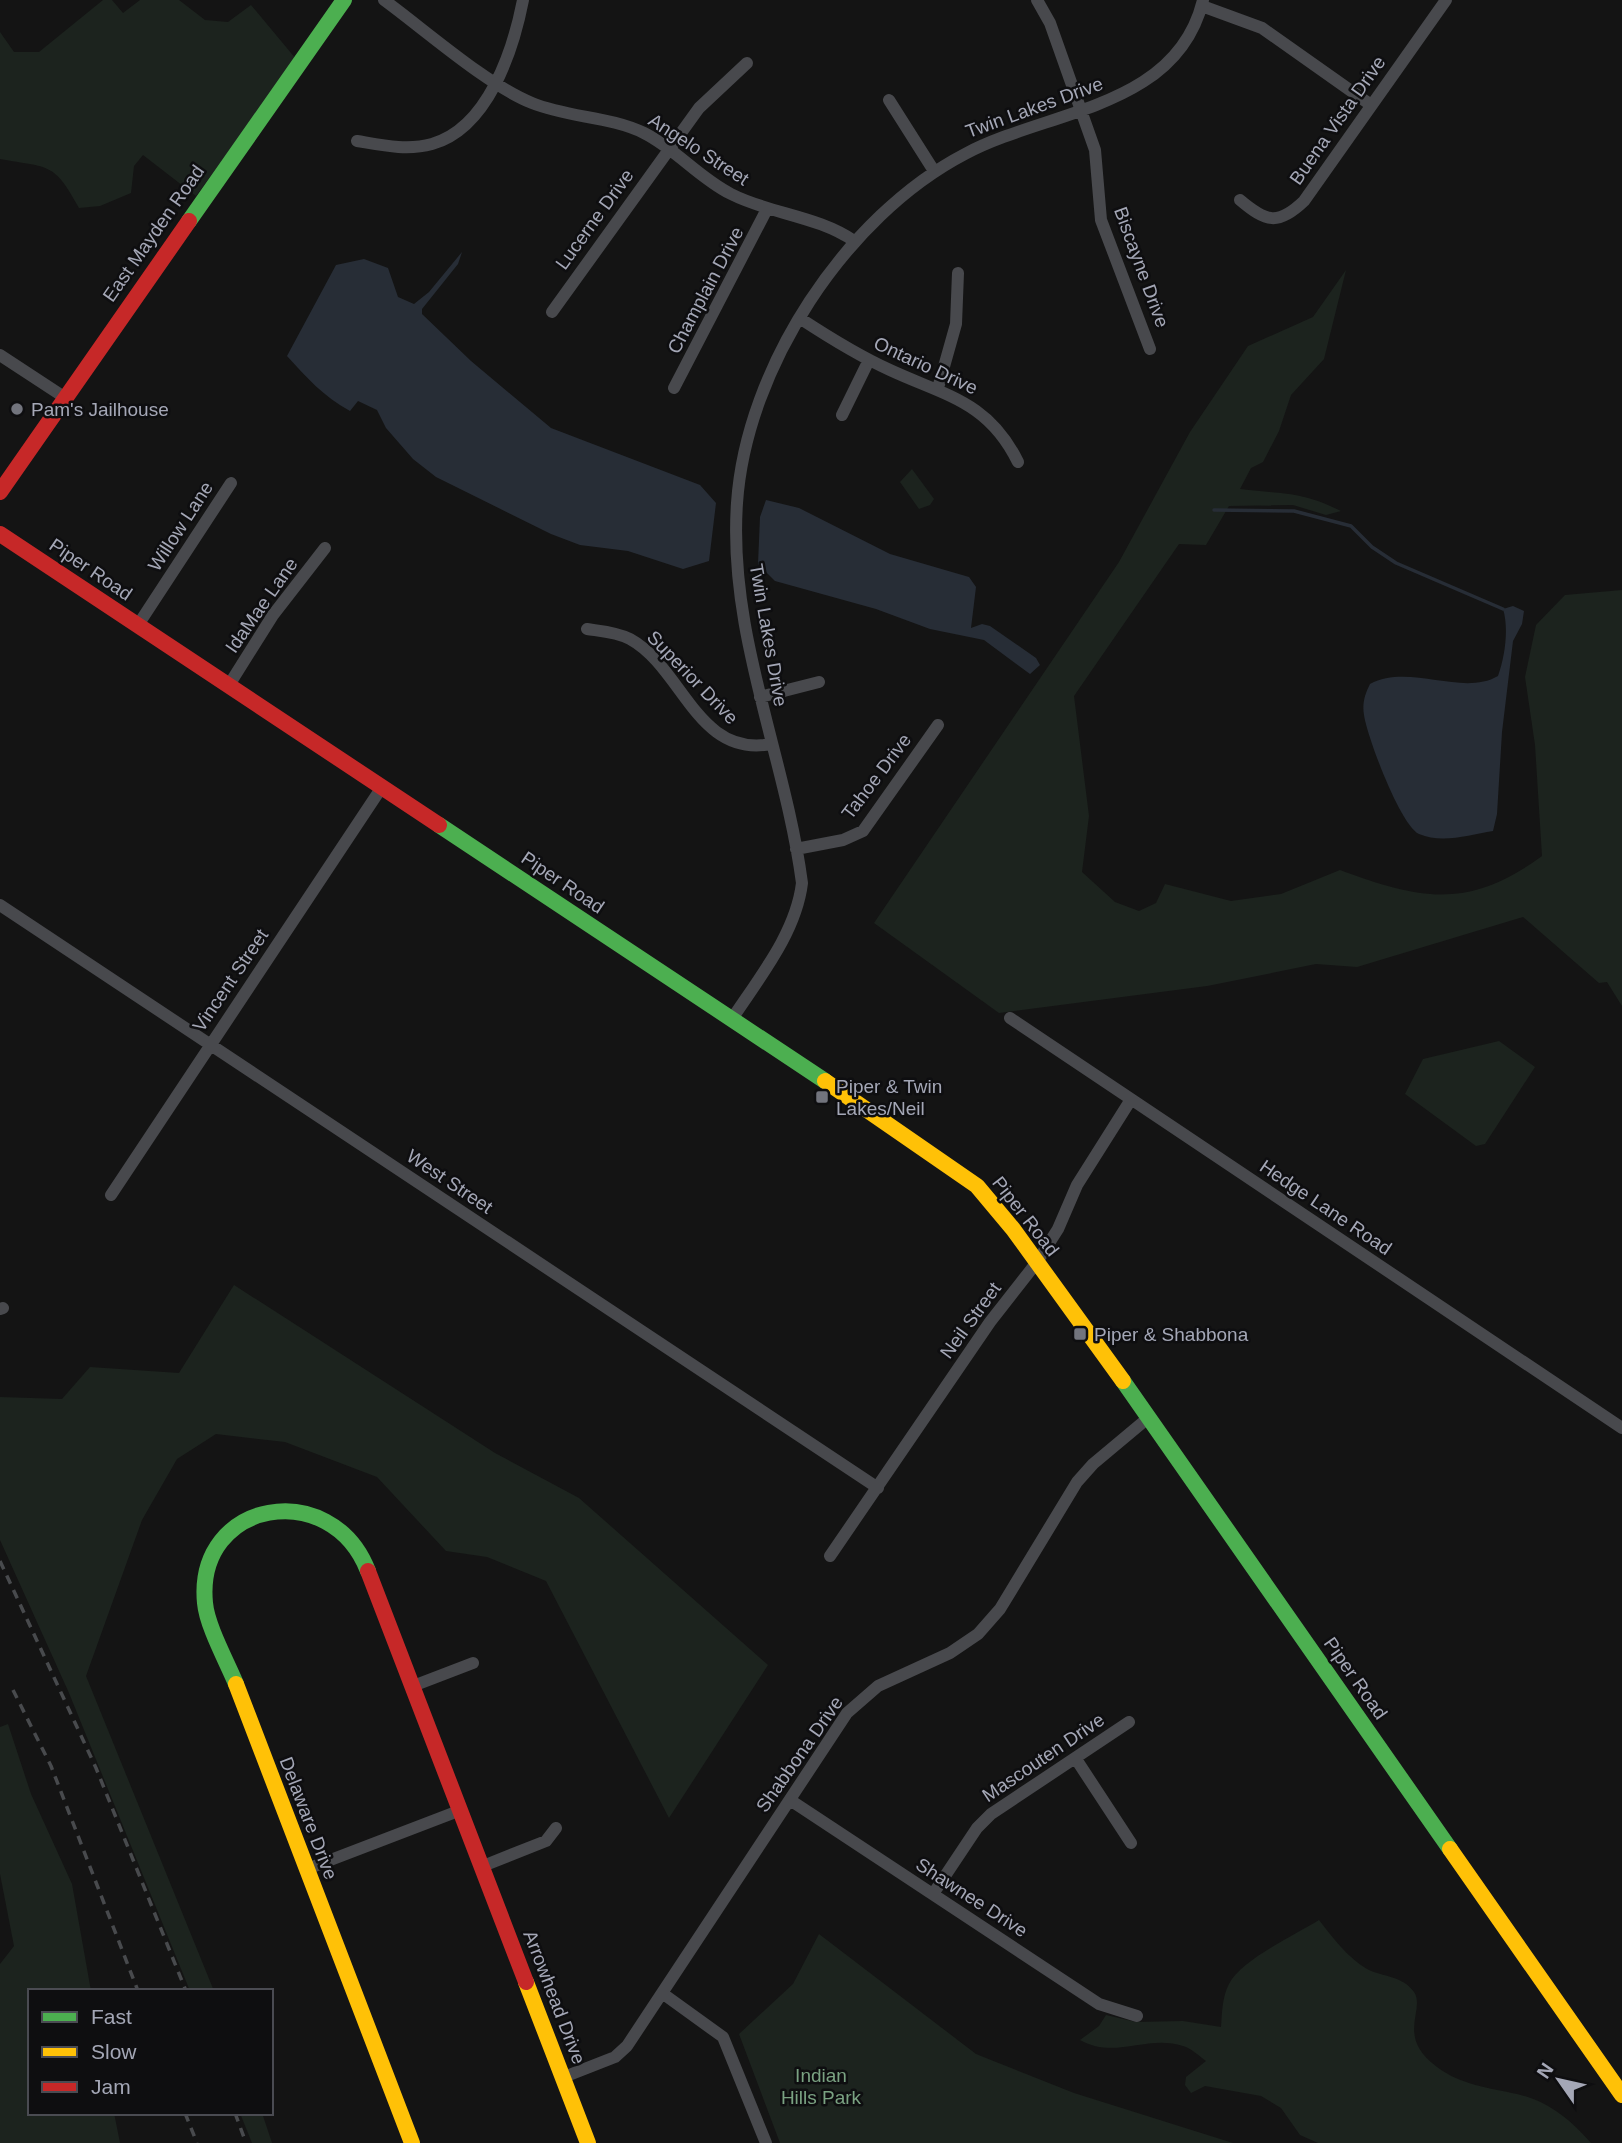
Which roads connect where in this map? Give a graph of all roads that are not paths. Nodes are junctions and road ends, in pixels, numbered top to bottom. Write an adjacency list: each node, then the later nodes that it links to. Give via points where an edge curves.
1 (344, 0): 26 (street, East Mayden Road)
2 (384, 0): 8 (street, Angelo Street)
3 (523, 0): 8 (street)
4 (1037, 0): 11 (street, Biscayne Drive, via 1050,23)
5 (1446, 0): 10 (street, Buena Vista Drive)
6 (1203, 3): 10 (street, via 1262,27); 11 (street, Twin Lakes Drive, via 1181,49 1157,74 1131,91)
7 (747, 63): 13 (street, Lucerne Drive, via 699,108)
8 (496, 82): 12 (street, via 463,126 448,138 410,148); 13 (street, Angelo Street, via 530,102 619,124)
9 (890, 100): 14 (street)
10 (1371, 104): 15 (street, Buena Vista Drive, via 1304,201 1288,216 1265,217)
11 (1081, 110): 14 (street, Twin Lakes Drive, via 992,141); 21 (street, Biscayne Drive, via 1095,150 1101,220)
12 (357, 141)
13 (668, 149): 16 (street, Angelo Street, via 728,193); 19 (street, Lucerne Drive)
14 (934, 171): 17 (street, Twin Lakes Drive, via 888,206)
15 (1240, 200)
16 (767, 209): 17 (street, Angelo Street, via 840,231); 24 (street, Champlain Drive)
17 (854, 241): 20 (street, Twin Lakes Drive)
18 (958, 274): 25 (street, via 956,324)
19 (552, 312)
20 (801, 319): 23 (street, Ontario Drive); 37 (street, Twin Lakes Drive, via 757,411 737,500 739,599)
21 (1150, 349)
22 (0, 355): 26 (street)
23 (869, 360): 25 (street, Ontario Drive); 27 (street)
24 (674, 388)
25 (938, 388): 28 (street, Ontario Drive, via 969,404 995,426)
26 (64, 397): 30 (street, East Mayden Road)
27 (842, 415)
28 (1018, 462)
29 (231, 483): 33 (street, Willow Lane)
30 (0, 492)
31 (0, 534): 33 (street, Piper Road)
32 (325, 548): 36 (street, IdaMae Lane, via 273,615)
33 (138, 625): 36 (street, Piper Road)
34 (587, 629): 39 (street, Superior Drive, via 618,634 638,645 723,738 743,747)
35 (820, 682): 37 (street)
36 (229, 685): 40 (street, Piper Road)
37 (760, 697): 39 (street, Twin Lakes Drive)
38 (938, 725): 41 (street, Tahoe Drive, via 862,838)
39 (771, 744): 41 (street, Twin Lakes Drive)
40 (382, 787): 44 (street, Piper Road); 45 (street, Vincent Street)
41 (796, 849): 44 (street, Twin Lakes Drive, via 802,883 798,911)
42 (0, 905): 45 (street, West Street)
43 (1010, 1018): 46 (street, Hedge Lane Road)
44 (732, 1019): 48 (street, Piper Road, via 964,1174)
45 (210, 1045): 47 (street, Vincent Street); 51 (street, West Street)
46 (1130, 1101): 48 (street, Neil Street); 50 (street, Hedge Lane Road)
47 (111, 1195)
48 (1037, 1262): 49 (street, Piper Road); 51 (street, Neil Street, via 990,1322)
49 (1148, 1418): 58 (street, Shabbona Drive, via 1077,1482 990,1621 950,1654 894,1677 858,1701); 68 (street, Piper Road)
50 (1622, 1427)
51 (878, 1488): 53 (street, Neil Street)
52 (249, 1519): 55 (street, Arrowhead Drive, via 298,1508 327,1518 345,1531 362,1556); 63 (street, Delaware Drive, via 216,1549 204,1581 205,1605)
53 (830, 1556)
54 (473, 1662): 55 (street)
55 (413, 1686): 59 (street, Arrowhead Drive)
56 (1129, 1722): 57 (street, Mascouten Drive)
57 (1076, 1759): 61 (street); 64 (street, Mascouten Drive, via 991,1814)
58 (790, 1800): 64 (street, Shawnee Drive); 65 (street, Shabbona Drive)
59 (461, 1810): 62 (street, Arrowhead Drive); 63 (street)
60 (556, 1828): 62 (street, via 546,1841)
61 (1131, 1843)
62 (483, 1866): 67 (street, Arrowhead Drive)
63 (307, 1869): 69 (street, Delaware Drive)
64 (933, 1894): 66 (street, Shawnee Drive, via 1099,2004)
65 (662, 1993): 67 (street, Shabbona Drive, via 615,2057); 71 (street, via 723,2036)
66 (1137, 2016)
67 (564, 2077): 70 (street, Arrowhead Drive)
68 (1622, 2095)
69 (412, 2143)
70 (589, 2143)
71 (765, 2143)

